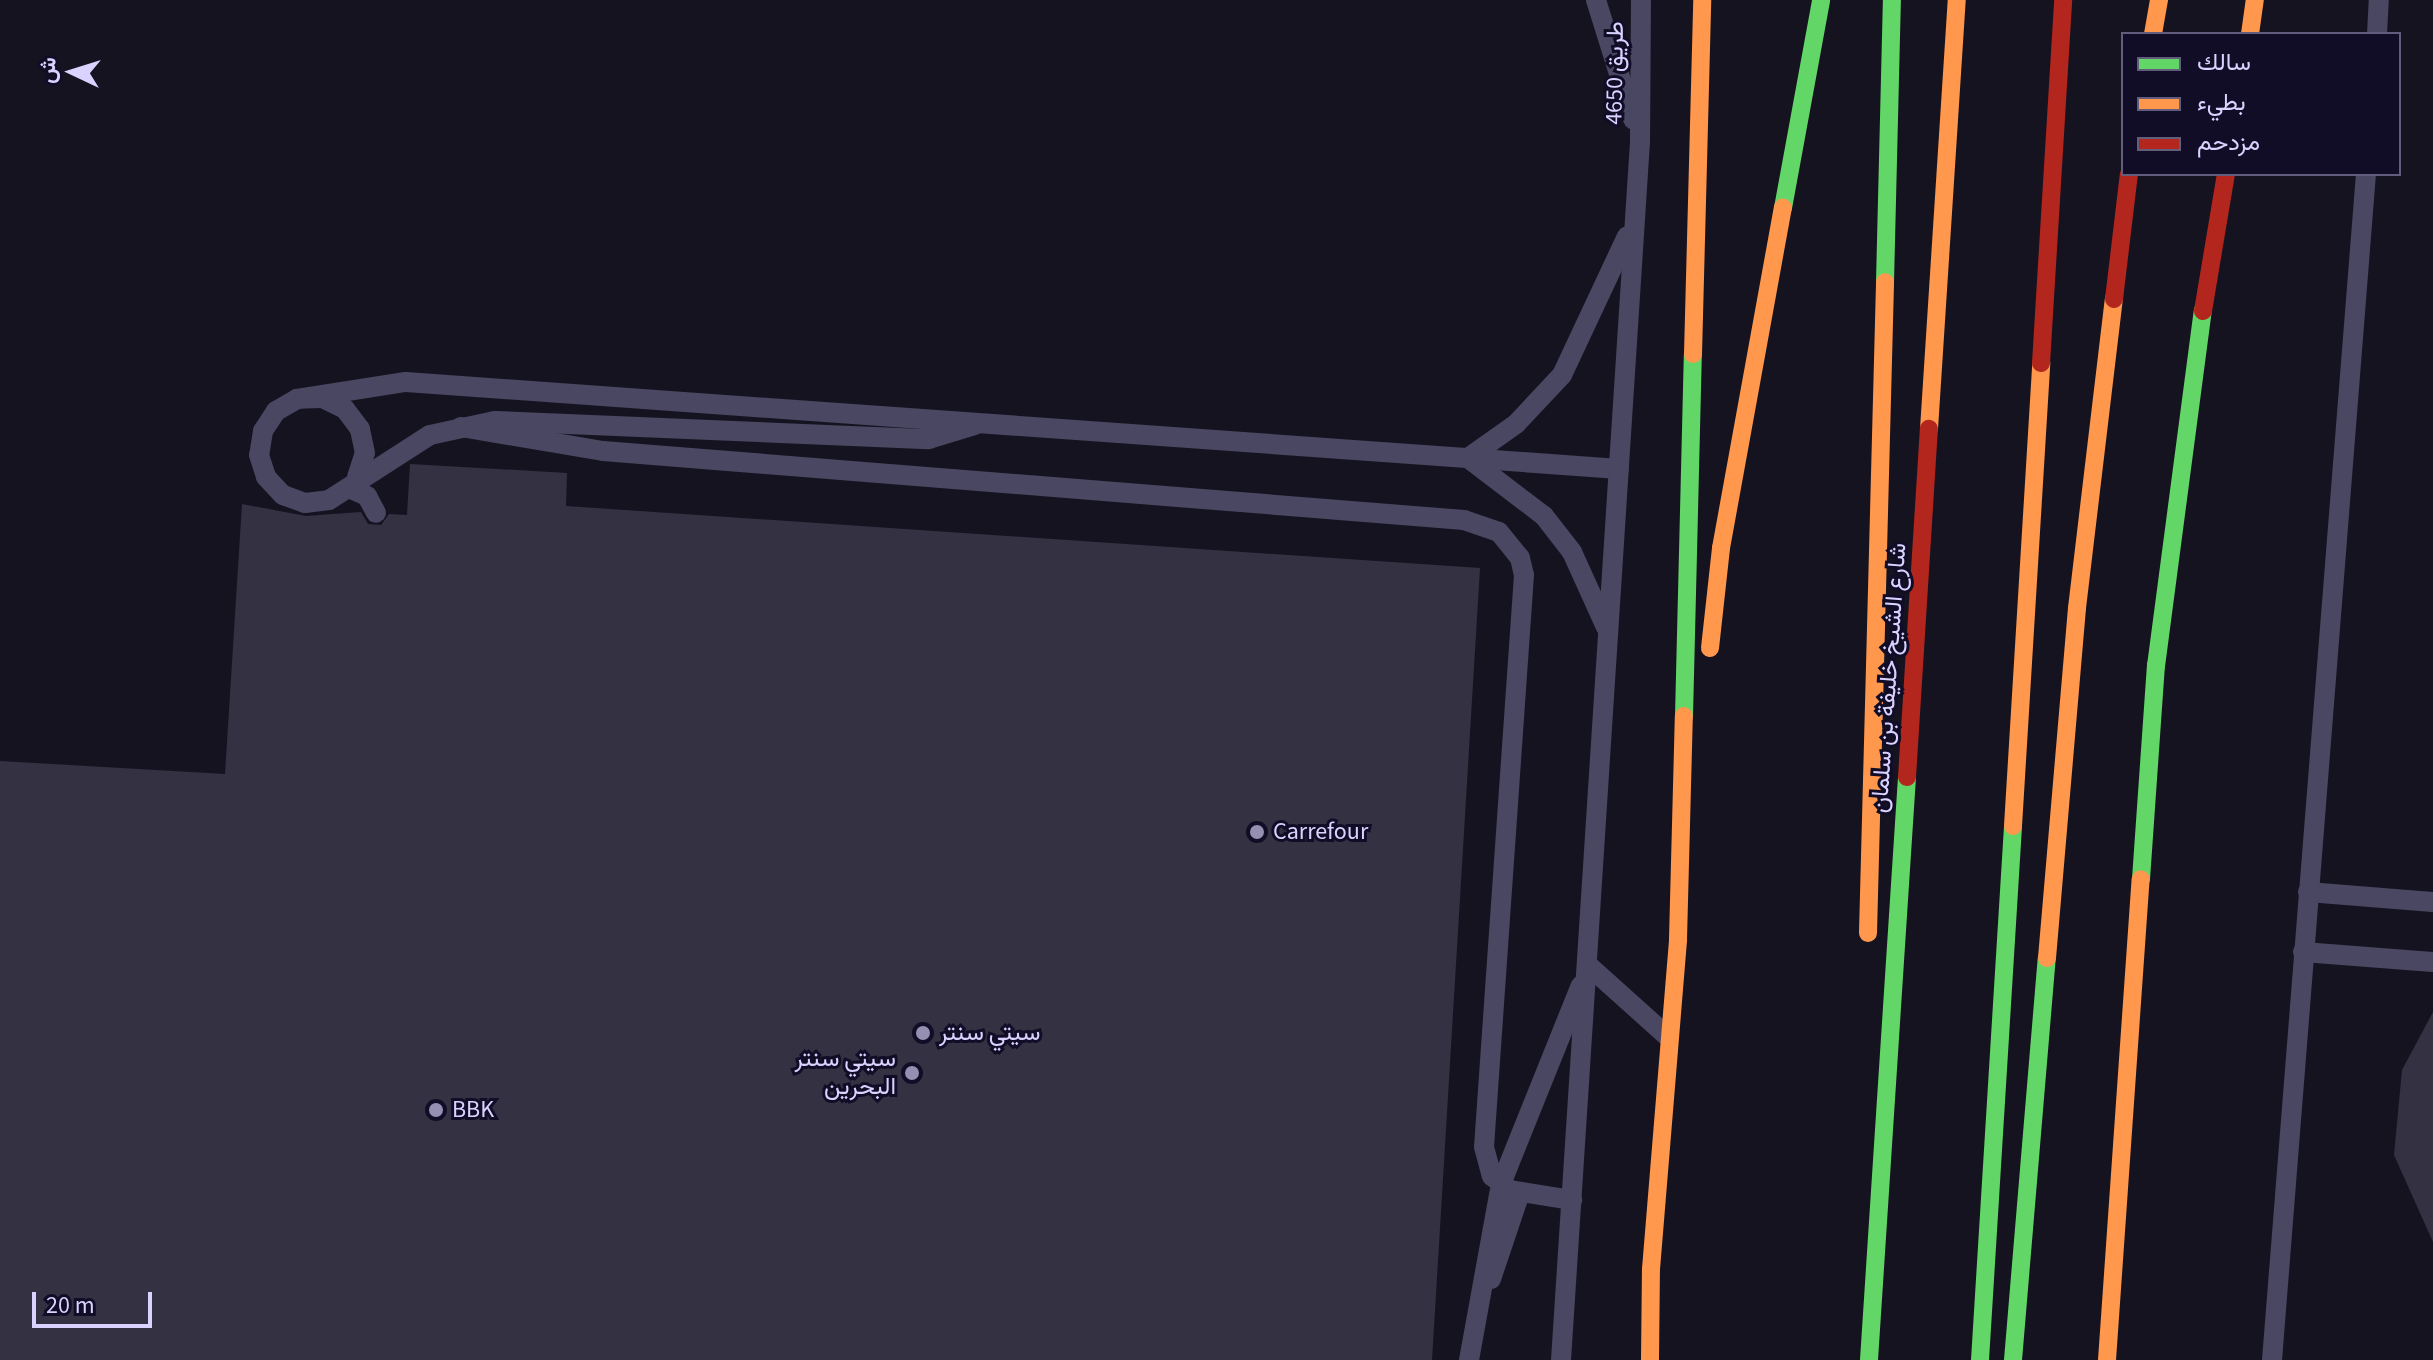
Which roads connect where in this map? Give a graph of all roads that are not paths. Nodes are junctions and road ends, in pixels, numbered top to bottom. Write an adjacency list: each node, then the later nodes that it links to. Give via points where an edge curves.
1 (1596, 0): 14 (lane, طريق 4650)
2 (1641, 0): 14 (lane, طريق 4650)
3 (1702, 0): 30 (main road)
4 (1821, 0): 30 (main road, via 1721,548)
5 (1892, 0): 31 (main road)
6 (1957, 0): 44 (main road, شارع الشيخ خليفة بن سلمان)
7 (2063, 0): 45 (main road)
8 (2159, 0): 11 (main road)
9 (2255, 0): 12 (main road)
10 (2379, 0): 13 (lane)
11 (2153, 32)
12 (2250, 32)
13 (2377, 32)
14 (1640, 142): 18 (lane)
15 (2129, 176): 46 (main road, via 2077,608)
16 (2226, 176): 47 (main road, via 2192,377 2156,666)
17 (2366, 176): 28 (lane)
18 (1635, 217): 22 (lane, via 1595,317 1562,375 1516,424); 24 (lane)
19 (297, 399): 20 (lane, via 406,382); 25 (lane, via 322,398 352,419 365,453); 25 (lane, via 276,411 263,431 259,455 266,477 283,495 305,503 329,500)
20 (802, 425): 21 (lane, via 566,419); 22 (lane, via 978,423); 23 (lane)
21 (461, 427): 23 (lane, via 555,445); 25 (lane, via 430,435)
22 (1468, 458): 24 (lane); 27 (lane, via 1544,516 1572,552)
23 (798, 468): 37 (lane, via 1464,520 1489,526 1511,543 1524,575 1484,1134 1487,1166)
24 (1619, 469): 27 (lane)
25 (353, 483): 26 (lane)
26 (376, 513)
27 (1609, 636): 34 (lane)
28 (2308, 892): 29 (lane); 32 (lane)
29 (2433, 902)
30 (1678, 939): 35 (main road)
31 (1868, 949)
32 (2303, 952): 33 (lane); 48 (lane)
33 (2433, 962)
34 (1589, 966): 35 (lane); 37 (lane); 39 (lane)
35 (1668, 1037): 42 (main road)
36 (1863, 1123): 43 (main road)
37 (1501, 1184): 38 (lane); 40 (lane)
38 (1520, 1193): 39 (lane); 40 (lane)
39 (1572, 1200): 41 (lane)
40 (1469, 1352)
41 (1561, 1360)
42 (1647, 1360)
43 (1857, 1360)
44 (1869, 1360)
45 (1980, 1360)
46 (2013, 1360)
47 (2107, 1360)
48 (2272, 1360)

